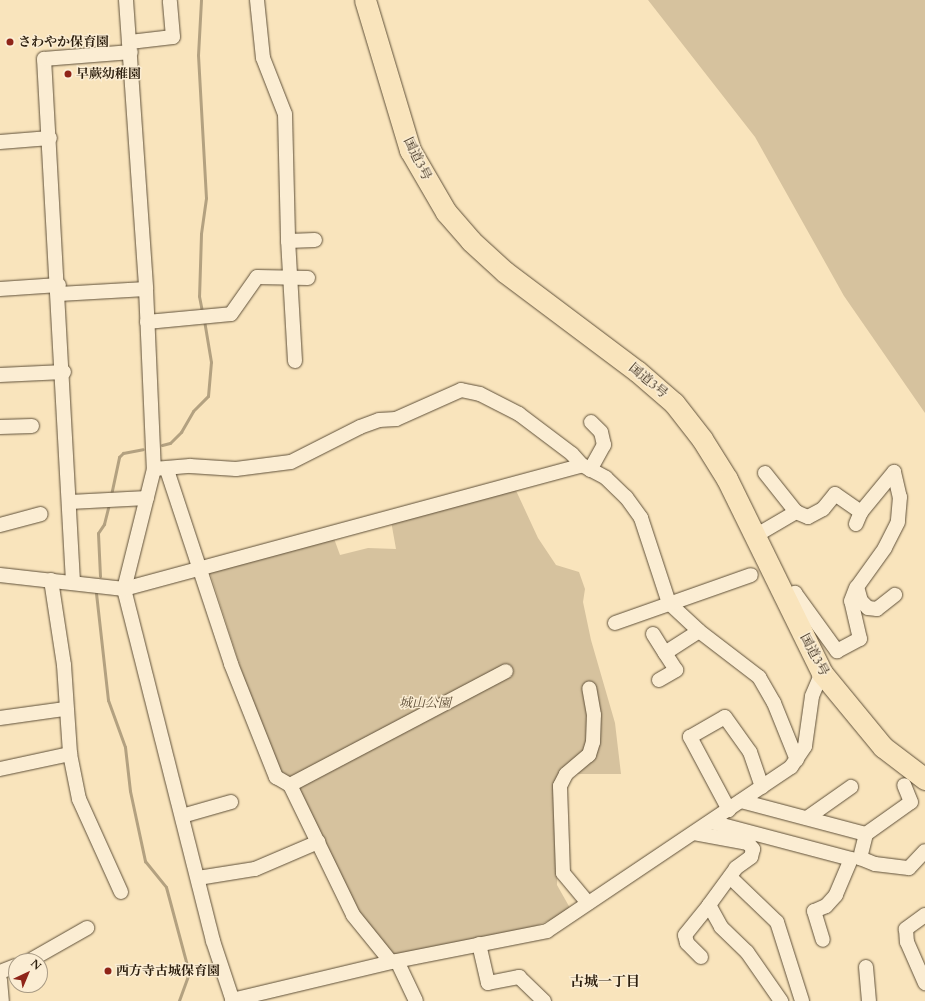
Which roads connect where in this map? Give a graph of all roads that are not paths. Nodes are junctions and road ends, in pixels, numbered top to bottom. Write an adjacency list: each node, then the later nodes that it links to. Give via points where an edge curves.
1 (126, 0): 5 (street)
2 (257, 0): 9 (street, via 263,58 285,114)
3 (366, 0): 30 (highway, 国道3号, via 410,150 446,212 470,242 505,272 637,371 674,403 702,438 727,479)
4 (170, 1): 5 (street, via 173,37)
5 (130, 47): 6 (street, via 44,59); 13 (street)
6 (50, 138): 7 (street); 14 (street)
7 (0, 142)
8 (316, 240): 9 (street)
9 (288, 241): 10 (street)
10 (292, 277): 11 (street); 15 (street, via 257,277 231,314); 16 (street)
11 (308, 278)
12 (0, 289): 14 (street)
13 (146, 289): 14 (street); 15 (street)
14 (59, 290): 17 (street)
15 (147, 322): 23 (street)
16 (295, 361)
17 (64, 372): 18 (street); 26 (street)
18 (0, 375)
19 (591, 422): 22 (street, via 601,432 604,445)
20 (32, 426): 21 (street)
21 (0, 427)
22 (586, 468): 23 (street, via 572,454 519,414 470,389 461,390 396,419 379,420 291,462 256,468 190,466); 31 (street); 40 (street, via 606,478 626,497 641,518)
23 (161, 470): 25 (street); 31 (street)
24 (765, 473): 27 (street)
25 (147, 498): 26 (street); 37 (street)
26 (70, 502): 35 (street)
27 (796, 512): 30 (street); 36 (street, via 808,517 822,509 835,494 858,518 894,472 900,497 898,522 885,548)
28 (41, 514): 29 (street)
29 (0, 525)
30 (755, 536): 39 (highway, 国道3号)
31 (199, 570): 37 (street); 55 (street, via 276,777)
32 (0, 575): 34 (street)
33 (750, 575): 40 (street)
34 (51, 580): 35 (street); 49 (street, via 64,665)
35 (73, 582): 37 (street)
36 (857, 587): 38 (street, via 861,601 868,608 877,609); 39 (street, via 851,601 860,639 837,650 795,593)
37 (124, 589): 62 (street)
38 (895, 595)
39 (785, 596): 46 (highway, 国道3号)
40 (669, 603): 41 (street); 42 (street)
41 (615, 623)
42 (699, 631): 44 (street); 52 (street, via 759,677 774,703)
43 (653, 634): 44 (street)
44 (665, 653): 47 (street, via 676,670)
45 (506, 671): 55 (street)
46 (822, 674): 52 (street, via 812,696 805,746); 54 (highway, 国道3号, via 883,747)
47 (659, 680)
48 (588, 688): 73 (street, via 594,715 593,742 589,755 566,774 560,786 563,873)
49 (65, 709): 50 (street); 51 (street)
50 (0, 718)
51 (70, 754): 53 (street); 72 (street, via 79,799)
52 (797, 760): 57 (street)
53 (0, 768)
54 (925, 779)
55 (290, 785): 67 (street)
56 (904, 785): 66 (street, via 911,802)
57 (762, 787): 59 (street); 61 (street, via 750,752 725,718 690,737)
58 (851, 787): 63 (street)
59 (741, 801): 61 (street); 63 (street)
60 (231, 802): 62 (street)
61 (729, 810): 64 (street)
62 (182, 816): 71 (street)
63 (807, 818): 66 (street)
64 (711, 822): 65 (street); 69 (street)
65 (694, 833): 70 (street, via 748,842 753,849 751,857); 73 (street)
66 (866, 834): 69 (street)
67 (318, 842): 71 (street, via 255,869); 81 (street, via 353,915)
68 (925, 851): 69 (street, via 909,868 875,864)
69 (855, 858): 77 (street, via 836,895 826,906 814,911)
70 (730, 877): 74 (street); 90 (street, via 777,922)
71 (198, 878): 85 (street)
72 (121, 892)
73 (588, 903): 78 (street, via 547,931)
74 (708, 906): 80 (street, via 685,934 687,943); 89 (street, via 721,927 747,952)
75 (925, 915): 84 (street, via 906,929 907,942)
76 (87, 928): 79 (street)
77 (823, 940)
78 (479, 944): 81 (street); 88 (street, via 488,982 519,977)
79 (43, 953)
80 (701, 956)
81 (394, 962): 85 (street); 87 (street)
82 (866, 967): 91 (street)
83 (0, 980): 86 (street)
84 (925, 983)
85 (233, 1000)
86 (2, 1001)
87 (416, 1001)
88 (544, 1001)
89 (781, 1001)
90 (802, 1001)
91 (869, 1001)

